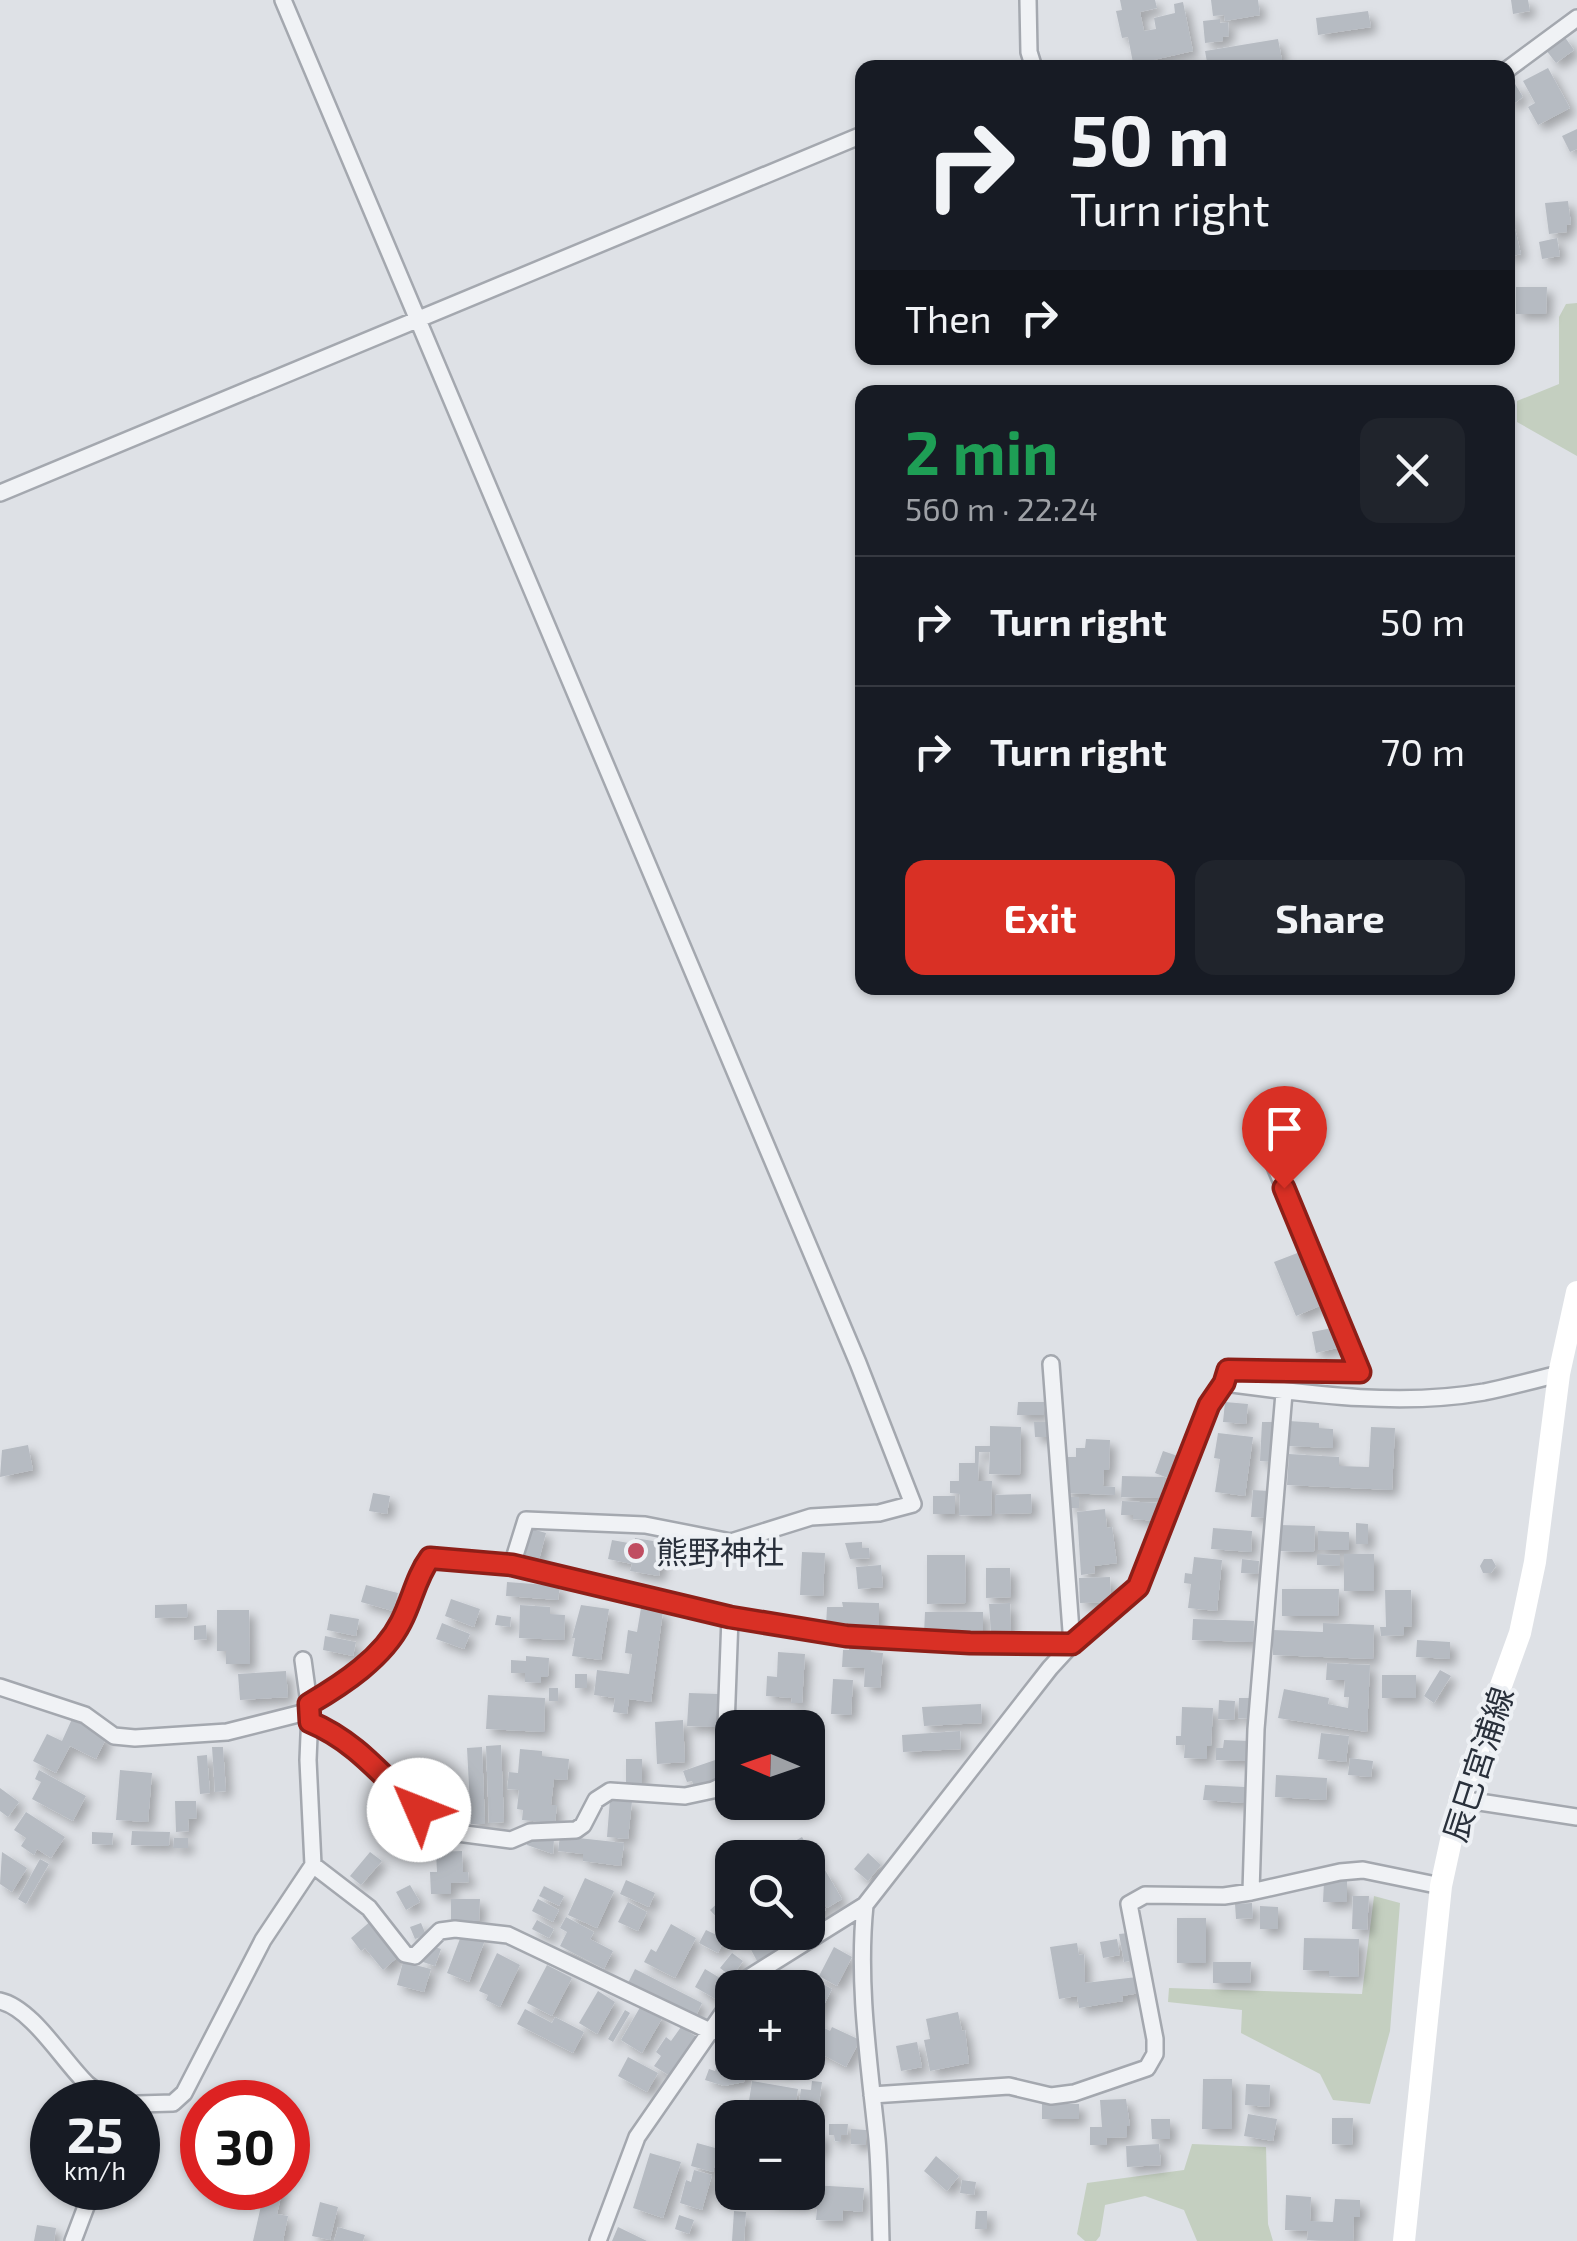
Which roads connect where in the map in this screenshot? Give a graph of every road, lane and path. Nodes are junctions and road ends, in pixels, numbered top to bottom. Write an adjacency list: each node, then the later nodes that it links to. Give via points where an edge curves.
1 (283, 0): 7 (street)
2 (1028, 0): 4 (street)
3 (1577, 18): 5 (street)
4 (1029, 60)
5 (1515, 64)
6 (855, 138): 7 (street)
7 (420, 321): 8 (street); 16 (street, via 913,1504 811,1517 731,1542 645,1524 526,1520)
8 (0, 493)
9 (1269, 1152): 14 (street, via 1360,1372 1228,1370)
10 (1577, 1292): 11 (main road, 辰巳宮浦線)
11 (1572, 1330): 13 (main road, 辰巳宮浦線)
12 (1051, 1364): 18 (street)
13 (1559, 1374): 15 (street, via 1427,1398); 24 (main road, 辰巳宮浦線, via 1520,1634)
14 (1224, 1383): 15 (street); 18 (street, via 1209,1405 1138,1587)
15 (1284, 1392): 28 (street, via 1256,1729)
16 (512, 1565): 17 (street); 22 (street, via 430,1558 390,1642)
17 (730, 1617): 18 (street, via 890,1640); 21 (street)
18 (1072, 1644): 29 (street)
19 (303, 1660): 22 (street)
20 (0, 1687): 22 (street, via 84,1715 114,1736 135,1738 227,1732)
21 (727, 1710)
22 (310, 1712): 23 (street, via 362,1752 442,1831 511,1840 530,1832 576,1830 610,1791 685,1796); 26 (street)
23 (715, 1789)
24 (1460, 1799): 25 (street); 27 (main road, 辰巳宮浦線)
25 (1577, 1817)
26 (312, 1864): 33 (street, via 369,1908 405,1954 415,1956 440,1931 508,1935); 36 (street, via 184,2093 174,2103)
27 (1440, 1886): 28 (street, via 1363,1870); 41 (main road, 辰巳宮浦線)
28 (1250, 1892): 35 (street, via 1145,1895 1128,1904 1155,2039 1148,2068 1074,2094 992,2086)
29 (866, 1906): 30 (street); 35 (street, via 862,1956)
30 (761, 1970)
31 (0, 2001): 34 (street, via 36,2026)
32 (715, 2027): 33 (street)
33 (712, 2032): 39 (street, via 637,2137)
34 (85, 2080)
35 (872, 2095): 40 (street)
36 (160, 2103)
37 (85, 2210): 38 (street)
38 (73, 2241)
39 (598, 2241)
40 (881, 2241)
41 (1404, 2241)

